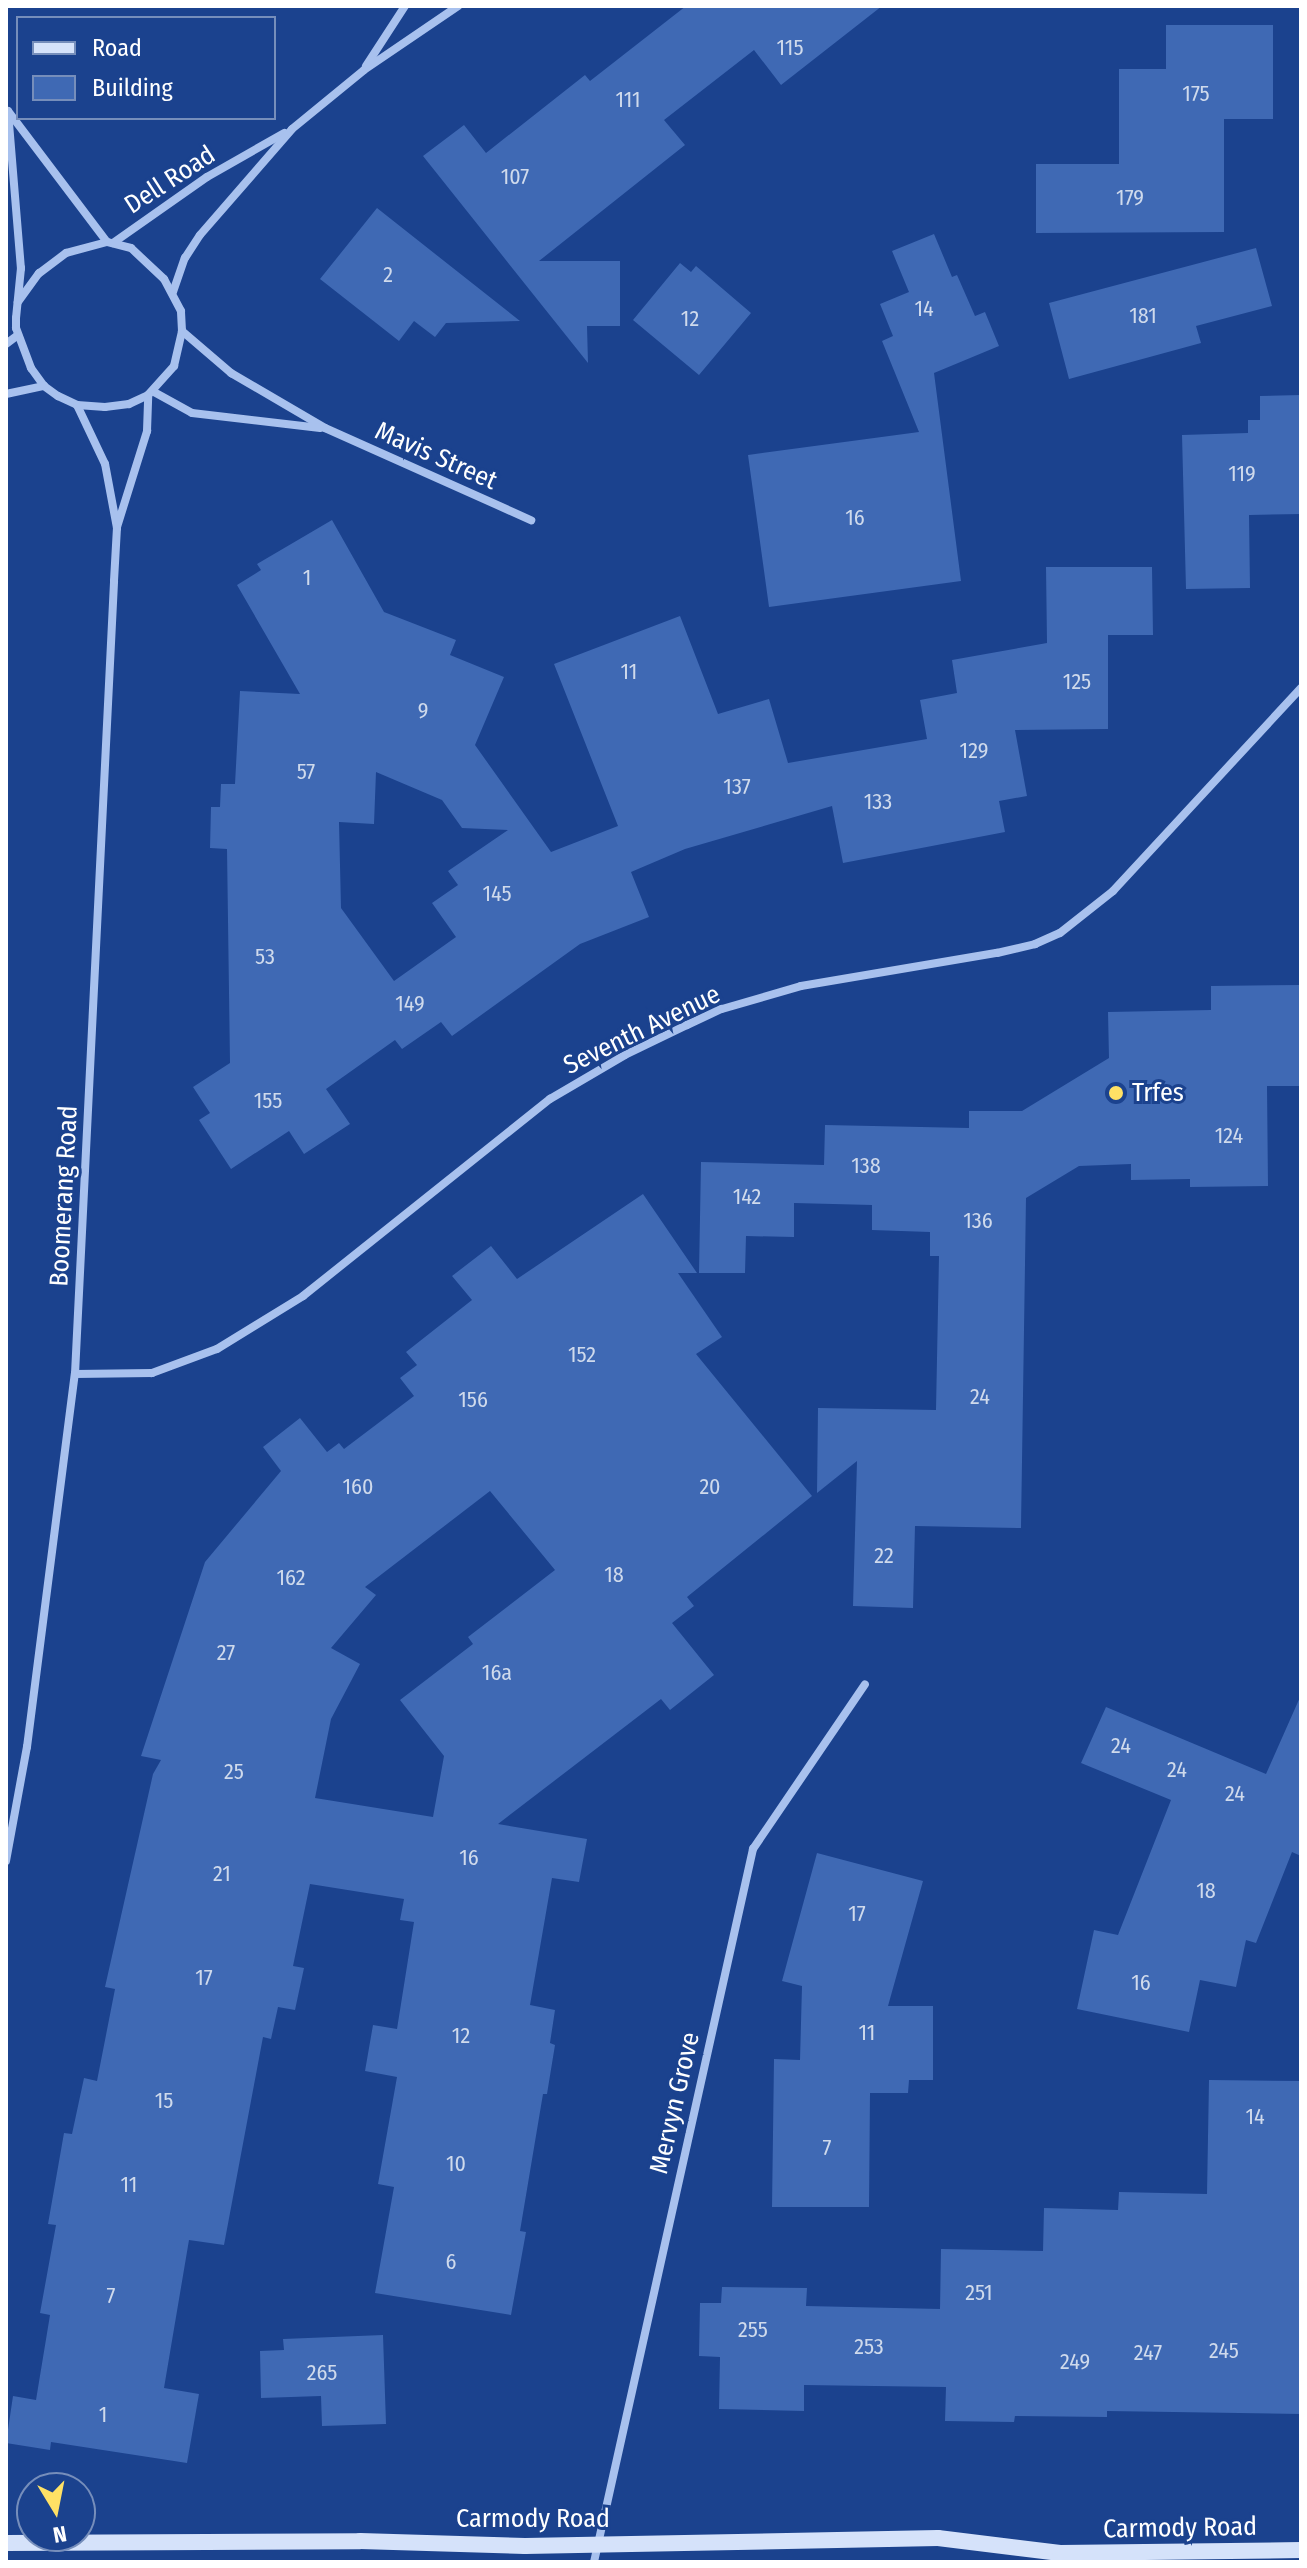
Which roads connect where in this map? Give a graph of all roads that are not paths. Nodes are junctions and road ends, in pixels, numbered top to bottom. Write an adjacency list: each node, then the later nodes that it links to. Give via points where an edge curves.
1 (405, 6): 3 (street, Dell Road)
2 (458, 6): 3 (street, Dell Road)
3 (364, 70): 5 (street, Dell Road)
4 (7, 109): 6 (street); 8 (street, via 21,268)
5 (292, 129): 6 (street, Dell Road, via 207,177); 7 (street, Dell Road, via 208,223 185,258)
6 (110, 242): 7 (street, via 137,251); 8 (street, via 78,248 55,260)
7 (173, 292): 9 (street)
8 (18, 302): 10 (street)
9 (182, 331): 14 (street, via 174,366); 16 (street, Mavis Street, via 231,373)
10 (18, 335): 11 (street); 12 (street)
11 (6, 344)
12 (44, 386): 13 (street); 15 (street)
13 (6, 394)
14 (151, 394): 15 (street, via 118,406); 16 (street, Mavis Street, via 192,413); 18 (street, Boomerang Road, via 147,431)
15 (77, 405): 18 (street, Boomerang Road, via 105,464)
16 (325, 428): 17 (street, Mavis Street)
17 (531, 520)
18 (117, 528): 20 (street, Boomerang Road)
19 (1301, 688): 20 (street, Seventh Avenue, via 1113,891 1060,933 997,953 790,989 722,1009 550,1099 303,1296 217,1349 152,1373)
20 (75, 1374): 22 (street, Boomerang Road, via 27,1747)
21 (865, 1684): 24 (street, Mervyn Grove, via 753,1849)
22 (6, 1861)
23 (6, 2543): 27 (street, Carmody Road, via 360,2541)
24 (598, 2543): 26 (street, Carmody Road, via 938,2538); 27 (street, Carmody Road); 28 (street, Mervyn Grove)
25 (1301, 2550): 26 (street, Carmody Road)
26 (1060, 2553): 29 (street, Carmody Road)
27 (525, 2554)
28 (594, 2562)
29 (1022, 2562)

